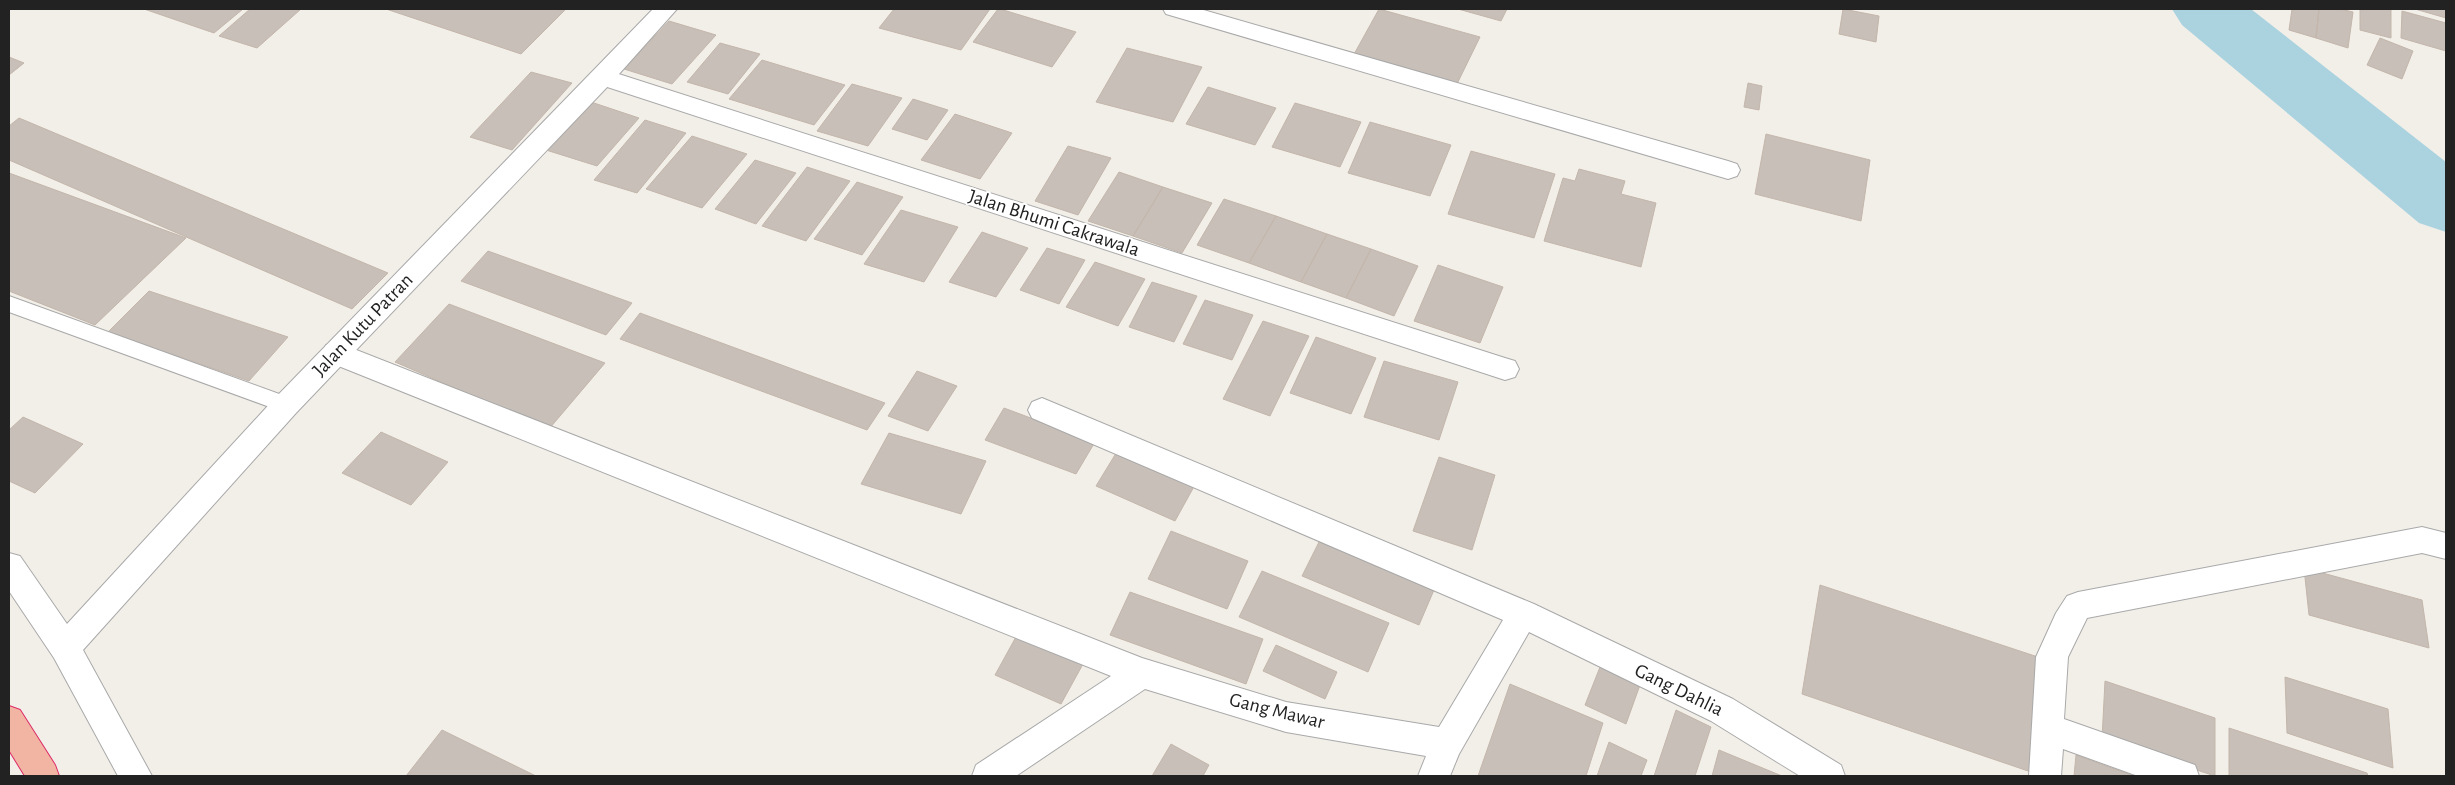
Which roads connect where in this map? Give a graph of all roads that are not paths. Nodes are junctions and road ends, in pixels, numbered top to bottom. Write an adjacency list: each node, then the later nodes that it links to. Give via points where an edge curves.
1 (666, 9): 3 (street, Jalan Kutu Patran)
2 (1174, 9): 4 (street)
3 (603, 77): 6 (street, Jalan Kutu Patran); 7 (street, Jalan Bhumi Cakrawala)
4 (1728, 170)
5 (9, 304): 8 (lane)
6 (336, 353): 8 (street, Jalan Kutu Patran); 14 (street, Gang Mawar)
7 (1505, 369)
8 (286, 405): 13 (street, Jalan Kutu Patran)
9 (1042, 410): 12 (street, Gang Dahlia)
10 (2434, 543): 16 (street, via 2078,606 2067,622 2052,657)
11 (9, 566): 13 (street)
12 (1523, 614): 17 (street); 22 (street, Gang Dahlia, via 1722,710)
13 (65, 648): 19 (street)
14 (1142, 673): 17 (street, Gang Mawar, via 1286,717); 20 (street)
15 (9, 721): 18 (highway)
16 (2049, 729): 23 (street); 24 (street)
17 (1447, 744): 21 (street)
18 (43, 776)
19 (136, 776)
20 (988, 776)
21 (1434, 776)
22 (1829, 776)
23 (2045, 776)
24 (2183, 776)

